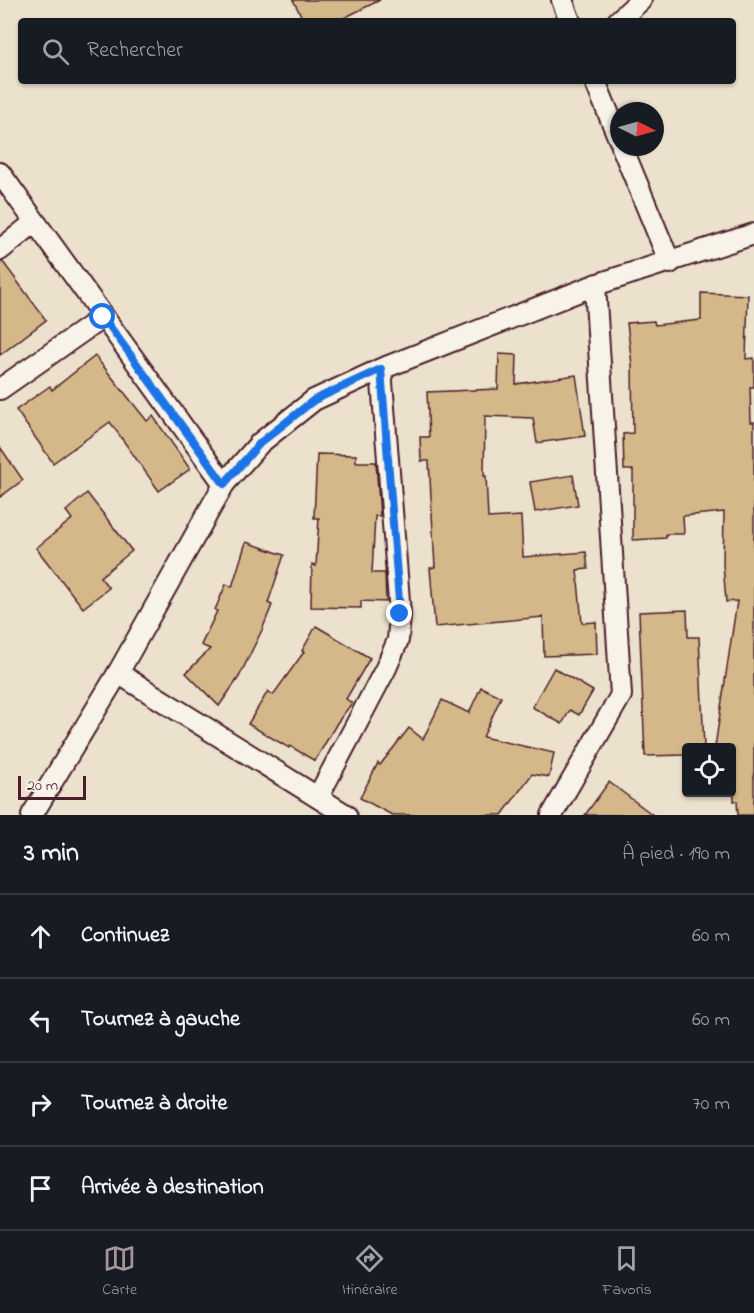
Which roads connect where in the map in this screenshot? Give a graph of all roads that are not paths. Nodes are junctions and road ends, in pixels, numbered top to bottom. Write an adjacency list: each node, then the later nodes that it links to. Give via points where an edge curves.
1 (562, 0): 3 (street)
2 (642, 0): 4 (street)
3 (569, 18)
4 (621, 18)
5 (596, 84): 6 (street)
6 (610, 117)
7 (626, 156): 12 (street)
8 (0, 173): 9 (street)
9 (35, 222): 11 (street); 14 (street)
10 (754, 234): 12 (street)
11 (0, 250)
12 (670, 263): 13 (street)
13 (595, 285): 15 (street); 22 (street, via 621,695)
14 (103, 317): 16 (street); 17 (street)
15 (381, 369): 17 (street, via 314,400 260,443); 19 (street, via 400,614 398,640)
16 (0, 389)
17 (224, 484): 18 (street)
18 (118, 673): 19 (street); 20 (street)
19 (318, 797): 21 (street)
20 (32, 815)
21 (346, 815)
22 (552, 815)

